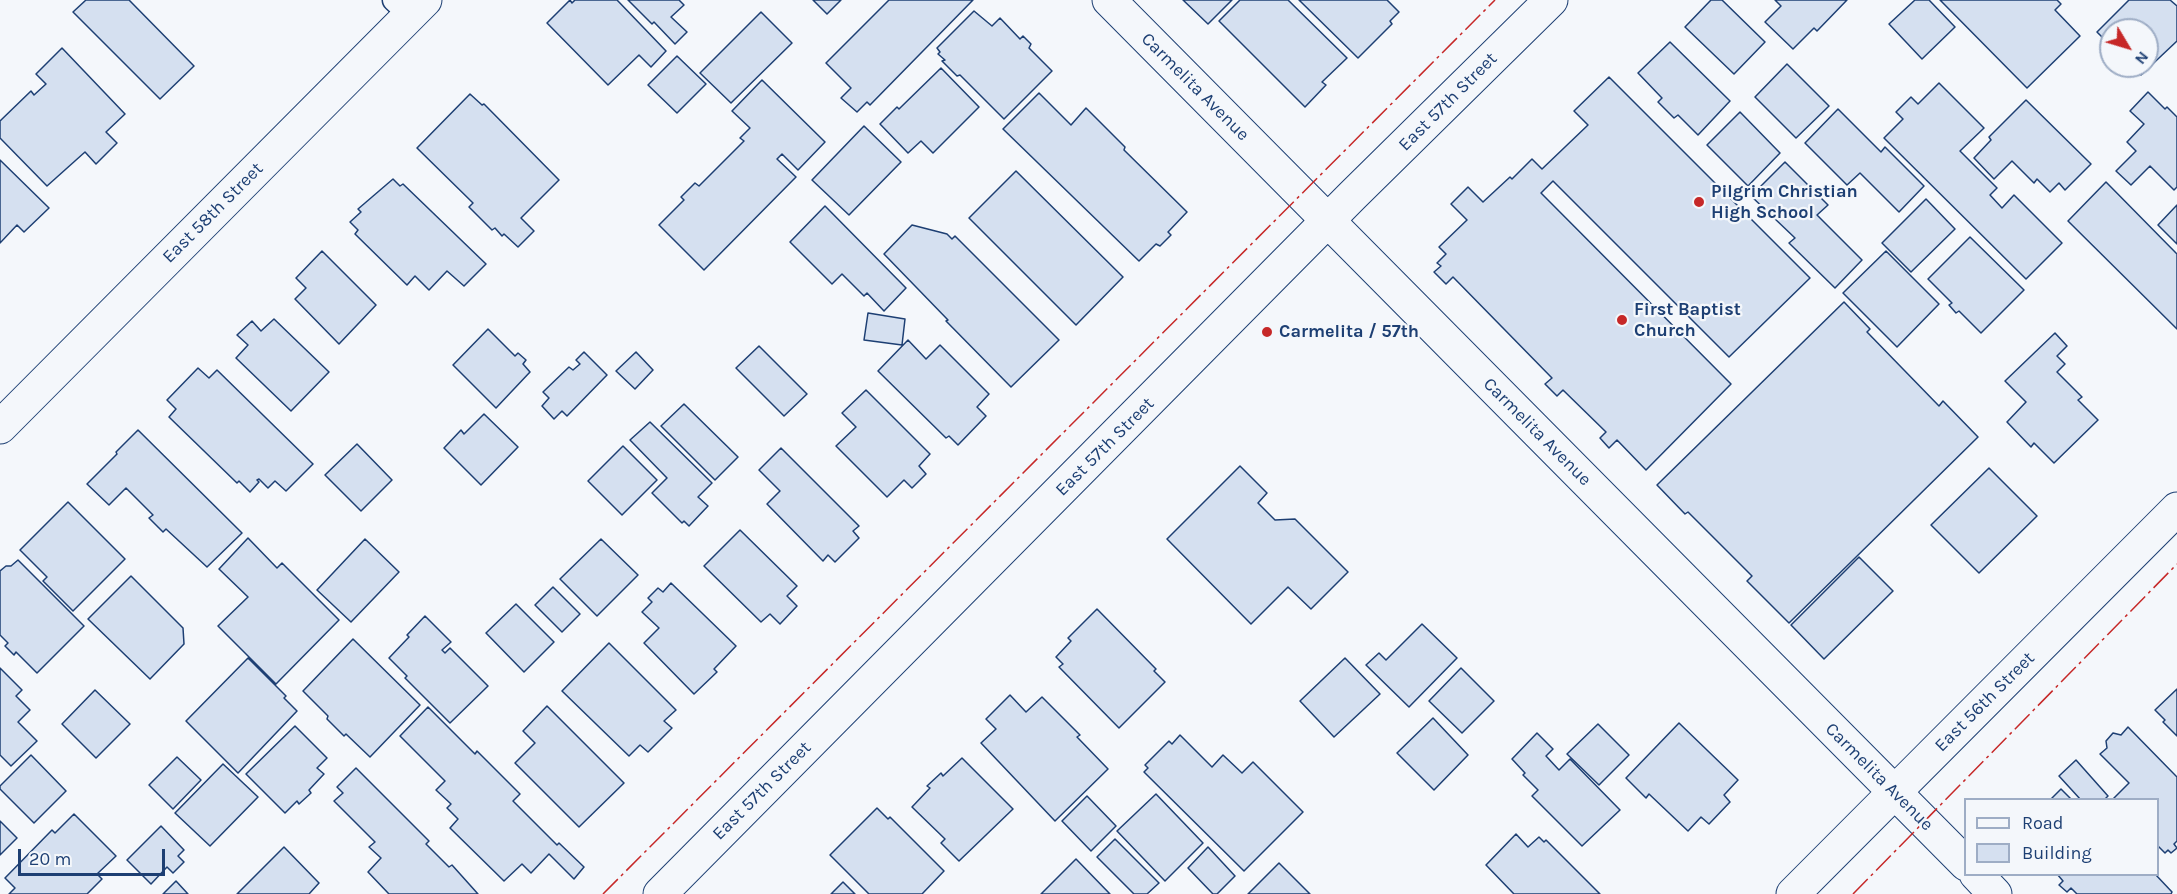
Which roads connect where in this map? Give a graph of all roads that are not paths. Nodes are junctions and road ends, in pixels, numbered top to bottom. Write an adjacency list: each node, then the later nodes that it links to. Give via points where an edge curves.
1 (1109, 0): 4 (street, Carmelita Avenue)
2 (1551, 0): 4 (street, East 57th Street)
3 (410, 5): 5 (street, East 58th Street)
4 (1327, 221): 7 (street, Carmelita Avenue); 10 (street, East 57th Street)
5 (0, 427)
6 (2177, 509): 7 (street, East 56th Street)
7 (1894, 793): 8 (street, Carmelita Avenue); 11 (street, East 56th Street)
8 (1964, 863)
9 (1978, 876): 12 (street)
10 (660, 894)
11 (1793, 894)
12 (1995, 894)

